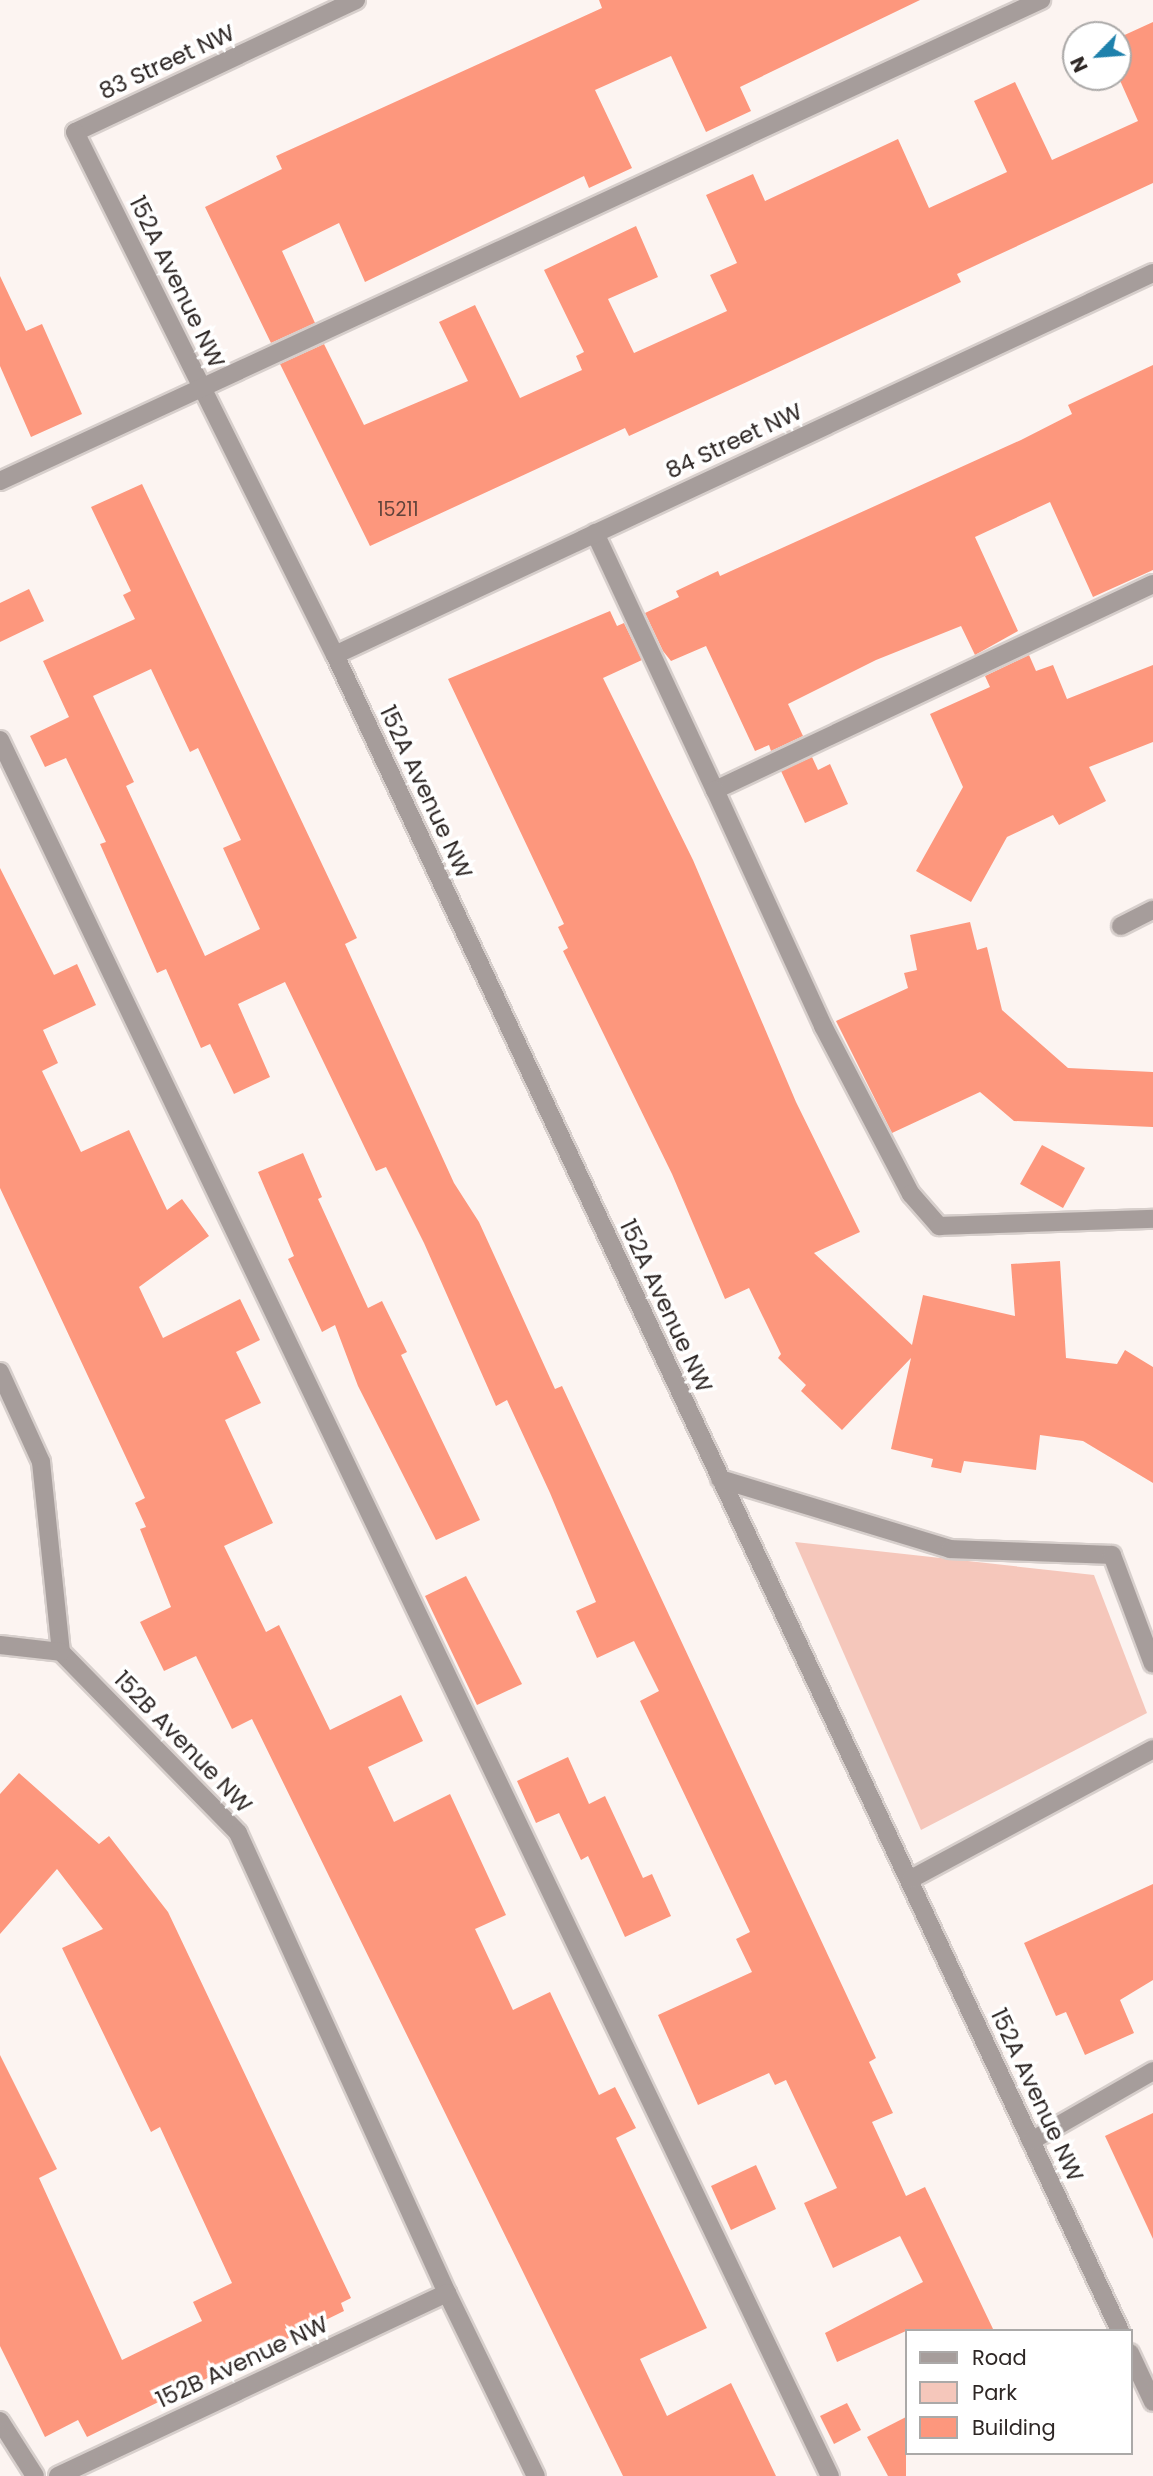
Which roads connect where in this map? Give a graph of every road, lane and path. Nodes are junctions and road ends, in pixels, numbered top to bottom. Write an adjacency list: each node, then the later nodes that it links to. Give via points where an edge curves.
1 (356, 0): 3 (street, 83 Street NW)
2 (1041, 0): 5 (street)
3 (75, 132): 5 (street, 152A Avenue NW)
4 (1153, 273): 7 (street, 84 Street NW)
5 (201, 385): 6 (street); 9 (street, 152A Avenue NW)
6 (0, 481)
7 (595, 533): 9 (street, 84 Street NW); 11 (street)
8 (1153, 584): 11 (street)
9 (335, 655): 16 (street, 152A Avenue NW)
10 (0, 740): 32 (street)
11 (715, 790): 14 (street, via 823,1027 911,1194 939,1226)
12 (1153, 910): 13 (street)
13 (1121, 926)
14 (1153, 1219)
15 (0, 1372): 18 (street, via 41,1462)
16 (720, 1479): 19 (street, via 950,1549 1112,1555); 21 (street, 152A Avenue NW)
17 (0, 1645): 18 (street)
18 (61, 1652): 24 (street, 152B Avenue NW, via 238,1833)
19 (1153, 1664)
20 (1153, 1749): 21 (street)
21 (911, 1879): 23 (street, 152A Avenue NW)
22 (1153, 2071): 23 (street)
23 (1031, 2141): 25 (street, 152A Avenue NW)
24 (447, 2292): 30 (street, 152B Avenue NW); 31 (street, 152B Avenue NW)
25 (1119, 2329)
26 (1132, 2357): 27 (street)
27 (1153, 2402)
28 (0, 2421): 29 (street)
29 (35, 2476)
30 (58, 2476)
31 (537, 2476)
32 (830, 2476)

